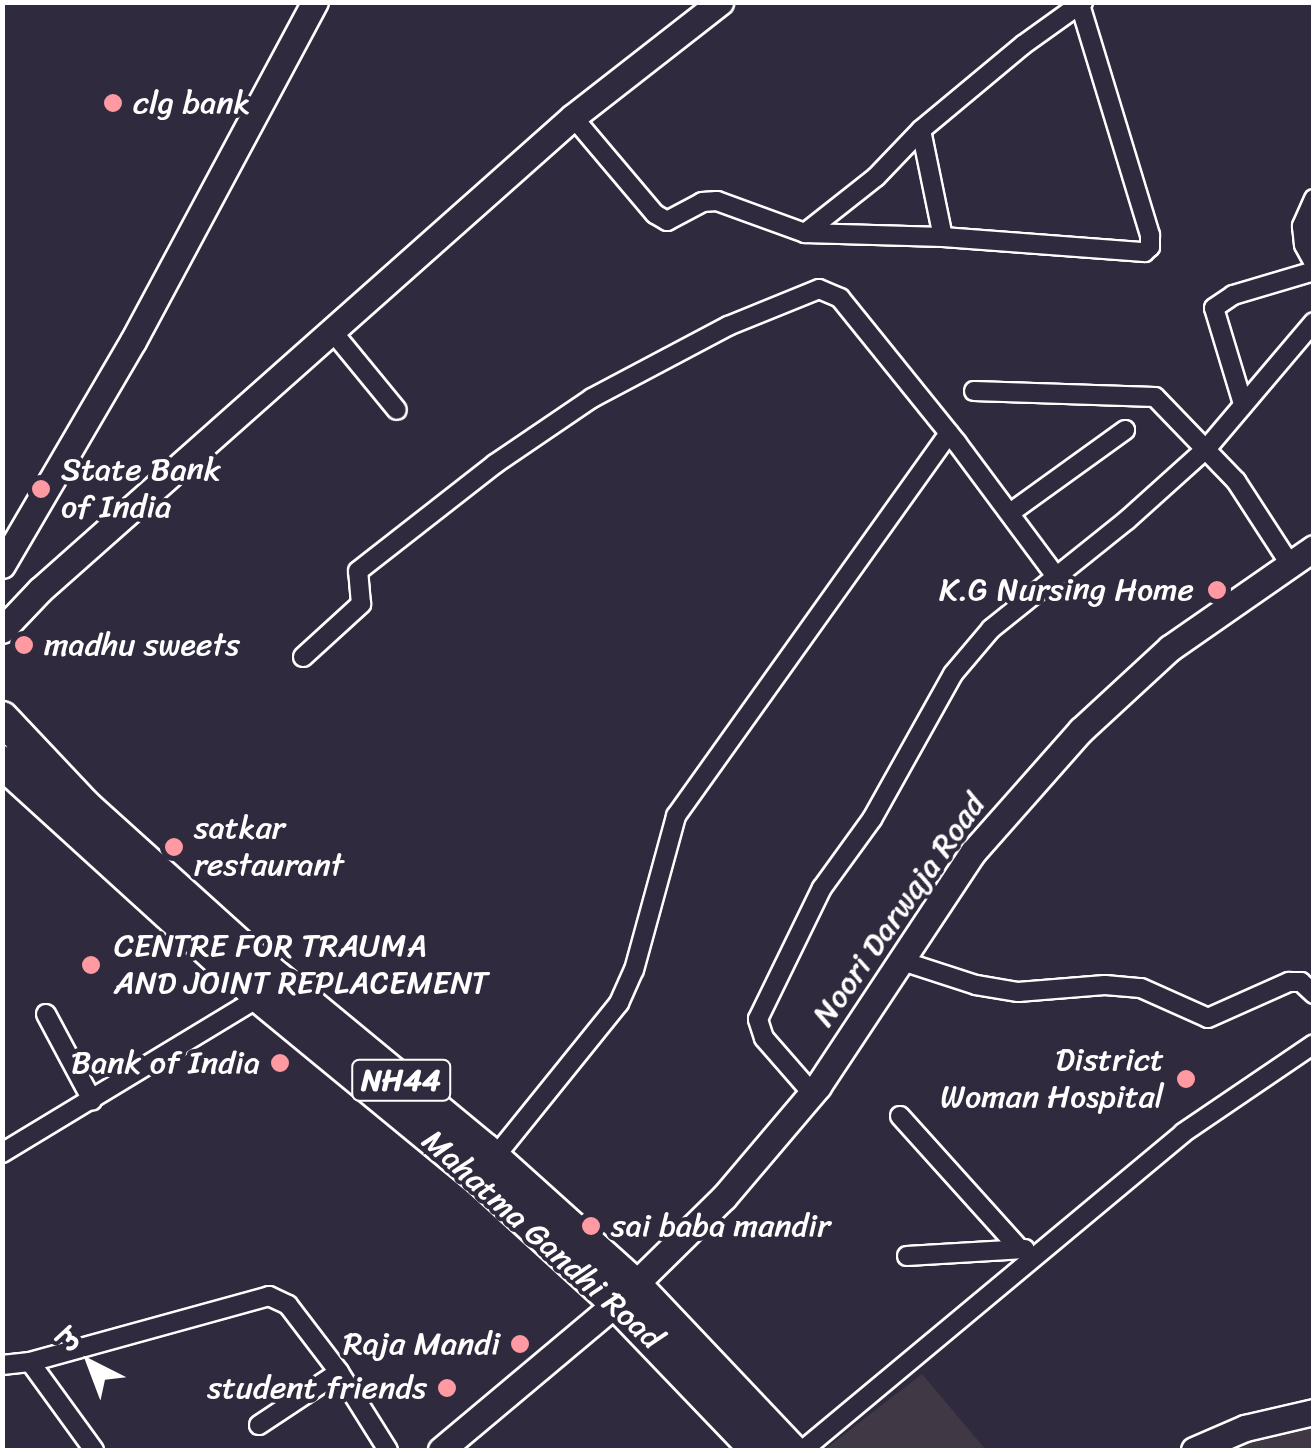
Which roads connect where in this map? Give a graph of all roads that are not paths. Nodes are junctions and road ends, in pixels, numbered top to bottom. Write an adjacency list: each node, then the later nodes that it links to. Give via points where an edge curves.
1 (315, 2): 20 (street, via 133,341)
2 (720, 2): 4 (street)
3 (1082, 4): 5 (street, via 1038,32); 8 (street, via 1150,247 1127,253)
4 (572, 117): 7 (street, via 662,219 717,201); 11 (street)
5 (922, 130): 7 (street); 8 (street)
6 (1314, 200): 9 (street, via 1302,226)
7 (806, 233): 8 (street)
8 (943, 237)
9 (1314, 267): 13 (street, via 1214,308)
10 (1314, 322): 13 (street)
11 (332, 330): 14 (street); 23 (street)
12 (974, 391): 17 (street, via 1155,397)
13 (1243, 404): 17 (street)
14 (397, 410)
15 (1124, 430): 18 (street)
16 (949, 433): 18 (street); 24 (street, via 840,298 819,289 802,294 592,398 481,474 358,571 358,609); 36 (street, via 676,816 620,1003)
17 (1206, 448): 21 (street); 22 (street)
18 (1010, 513): 22 (street)
19 (1314, 548): 21 (street, Noori Darwaja Road)
20 (2, 564)
21 (1290, 564): 27 (street, Noori Darwaja Road, via 1170,648 1081,730 973,852)
22 (1055, 576): 32 (street, via 991,629 953,674 872,819 822,888 764,1004 758,1031)
23 (7, 617)
24 (303, 657)
25 (2, 718): 36 (highway, Mahatma Gandhi Road / NH44, via 86,807 240,946)
26 (2, 762): 29 (highway, Mahatma Gandhi Road / NH44)
27 (899, 960): 28 (street, via 1018,992 1141,988 1208,1018 1290,982); 32 (street, Noori Darwaja Road)
28 (1314, 994)
29 (260, 997): 33 (street); 39 (highway, Mahatma Gandhi Road / NH44)
30 (46, 1014): 33 (street)
31 (1314, 1044): 37 (street, via 1182,1134 1092,1211)
32 (812, 1093): 39 (street, Noori Darwaja Road, via 724,1197)
33 (92, 1100): 35 (street)
34 (900, 1116): 37 (street)
35 (2, 1153)
36 (494, 1158): 39 (highway, Mahatma Gandhi Road / NH44)
37 (1026, 1250): 38 (street); 50 (street)
38 (907, 1256)
39 (626, 1294): 47 (street, Noori Darwaja Road); 48 (highway, Mahatma Gandhi Road / NH44); 49 (highway, Mahatma Gandhi Road / NH44)
40 (30, 1362): 41 (street); 42 (street, via 269,1296 288,1305); 45 (street)
41 (2, 1364)
42 (339, 1372): 44 (street); 46 (street)
43 (1314, 1412): 51 (street, via 1245,1428)
44 (258, 1425)
45 (94, 1450)
46 (388, 1450)
47 (441, 1450)
48 (757, 1450)
49 (791, 1450)
50 (804, 1450)
51 (1194, 1450)

